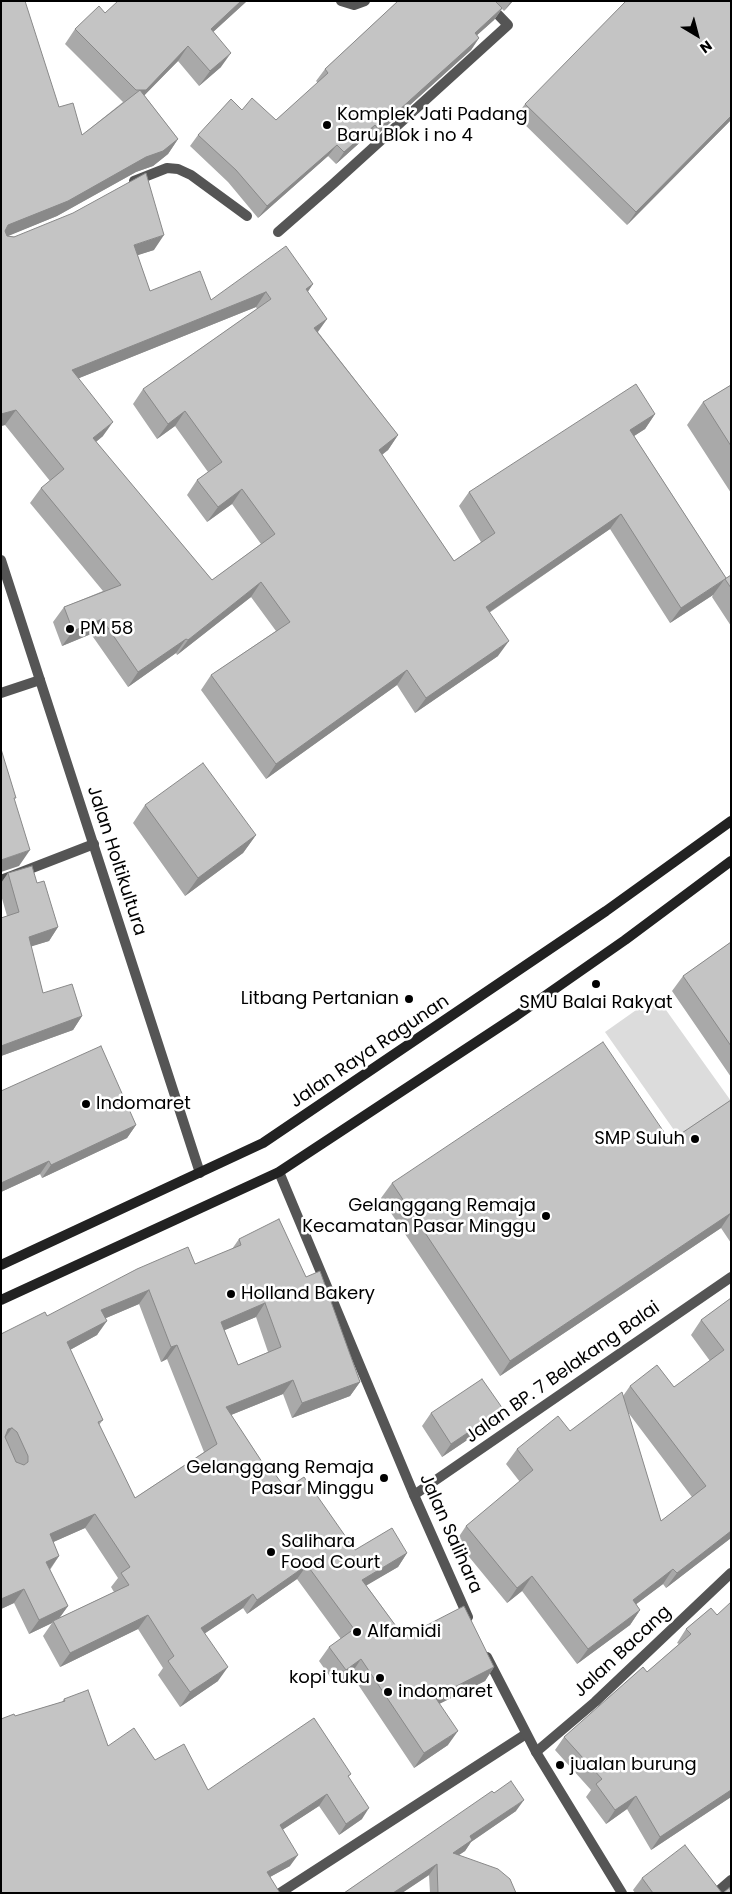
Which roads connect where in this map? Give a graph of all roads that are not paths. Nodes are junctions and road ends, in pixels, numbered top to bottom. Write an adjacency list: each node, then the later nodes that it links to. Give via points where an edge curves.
1 (341, 1): 2 (street, via 354,5)
2 (365, 1)
3 (485, 1): 6 (street, via 508,25)
4 (124, 187): 5 (street, via 154,172 178,169)
5 (247, 216)
6 (278, 232)
7 (1, 560): 8 (street, Jalan Holtikultura)
8 (40, 680): 9 (street); 11 (street, Jalan Holtikultura)
9 (1, 693)
10 (731, 821): 15 (main road, Jalan Raya Ragunan, via 606,911 263,1144)
11 (94, 844): 13 (street); 15 (street, Jalan Holtikultura)
12 (731, 861): 14 (main road, via 516,1016)
13 (1, 880)
14 (279, 1172): 18 (main road); 19 (street, Jalan Salihara)
15 (200, 1173): 16 (main road, Jalan Raya Ragunan)
16 (1, 1265)
17 (731, 1277): 19 (street, Jalan BP. 7 Belakang Balai)
18 (1, 1300)
19 (414, 1495): 21 (street, Jalan Salihara)
20 (731, 1573): 24 (street, Jalan Bacang, via 595,1702)
21 (474, 1630)
22 (483, 1648): 23 (street)
23 (526, 1734): 24 (street); 26 (street)
24 (536, 1752): 27 (street)
25 (731, 1880): 28 (street)
26 (280, 1893)
27 (622, 1893)
28 (716, 1893)

